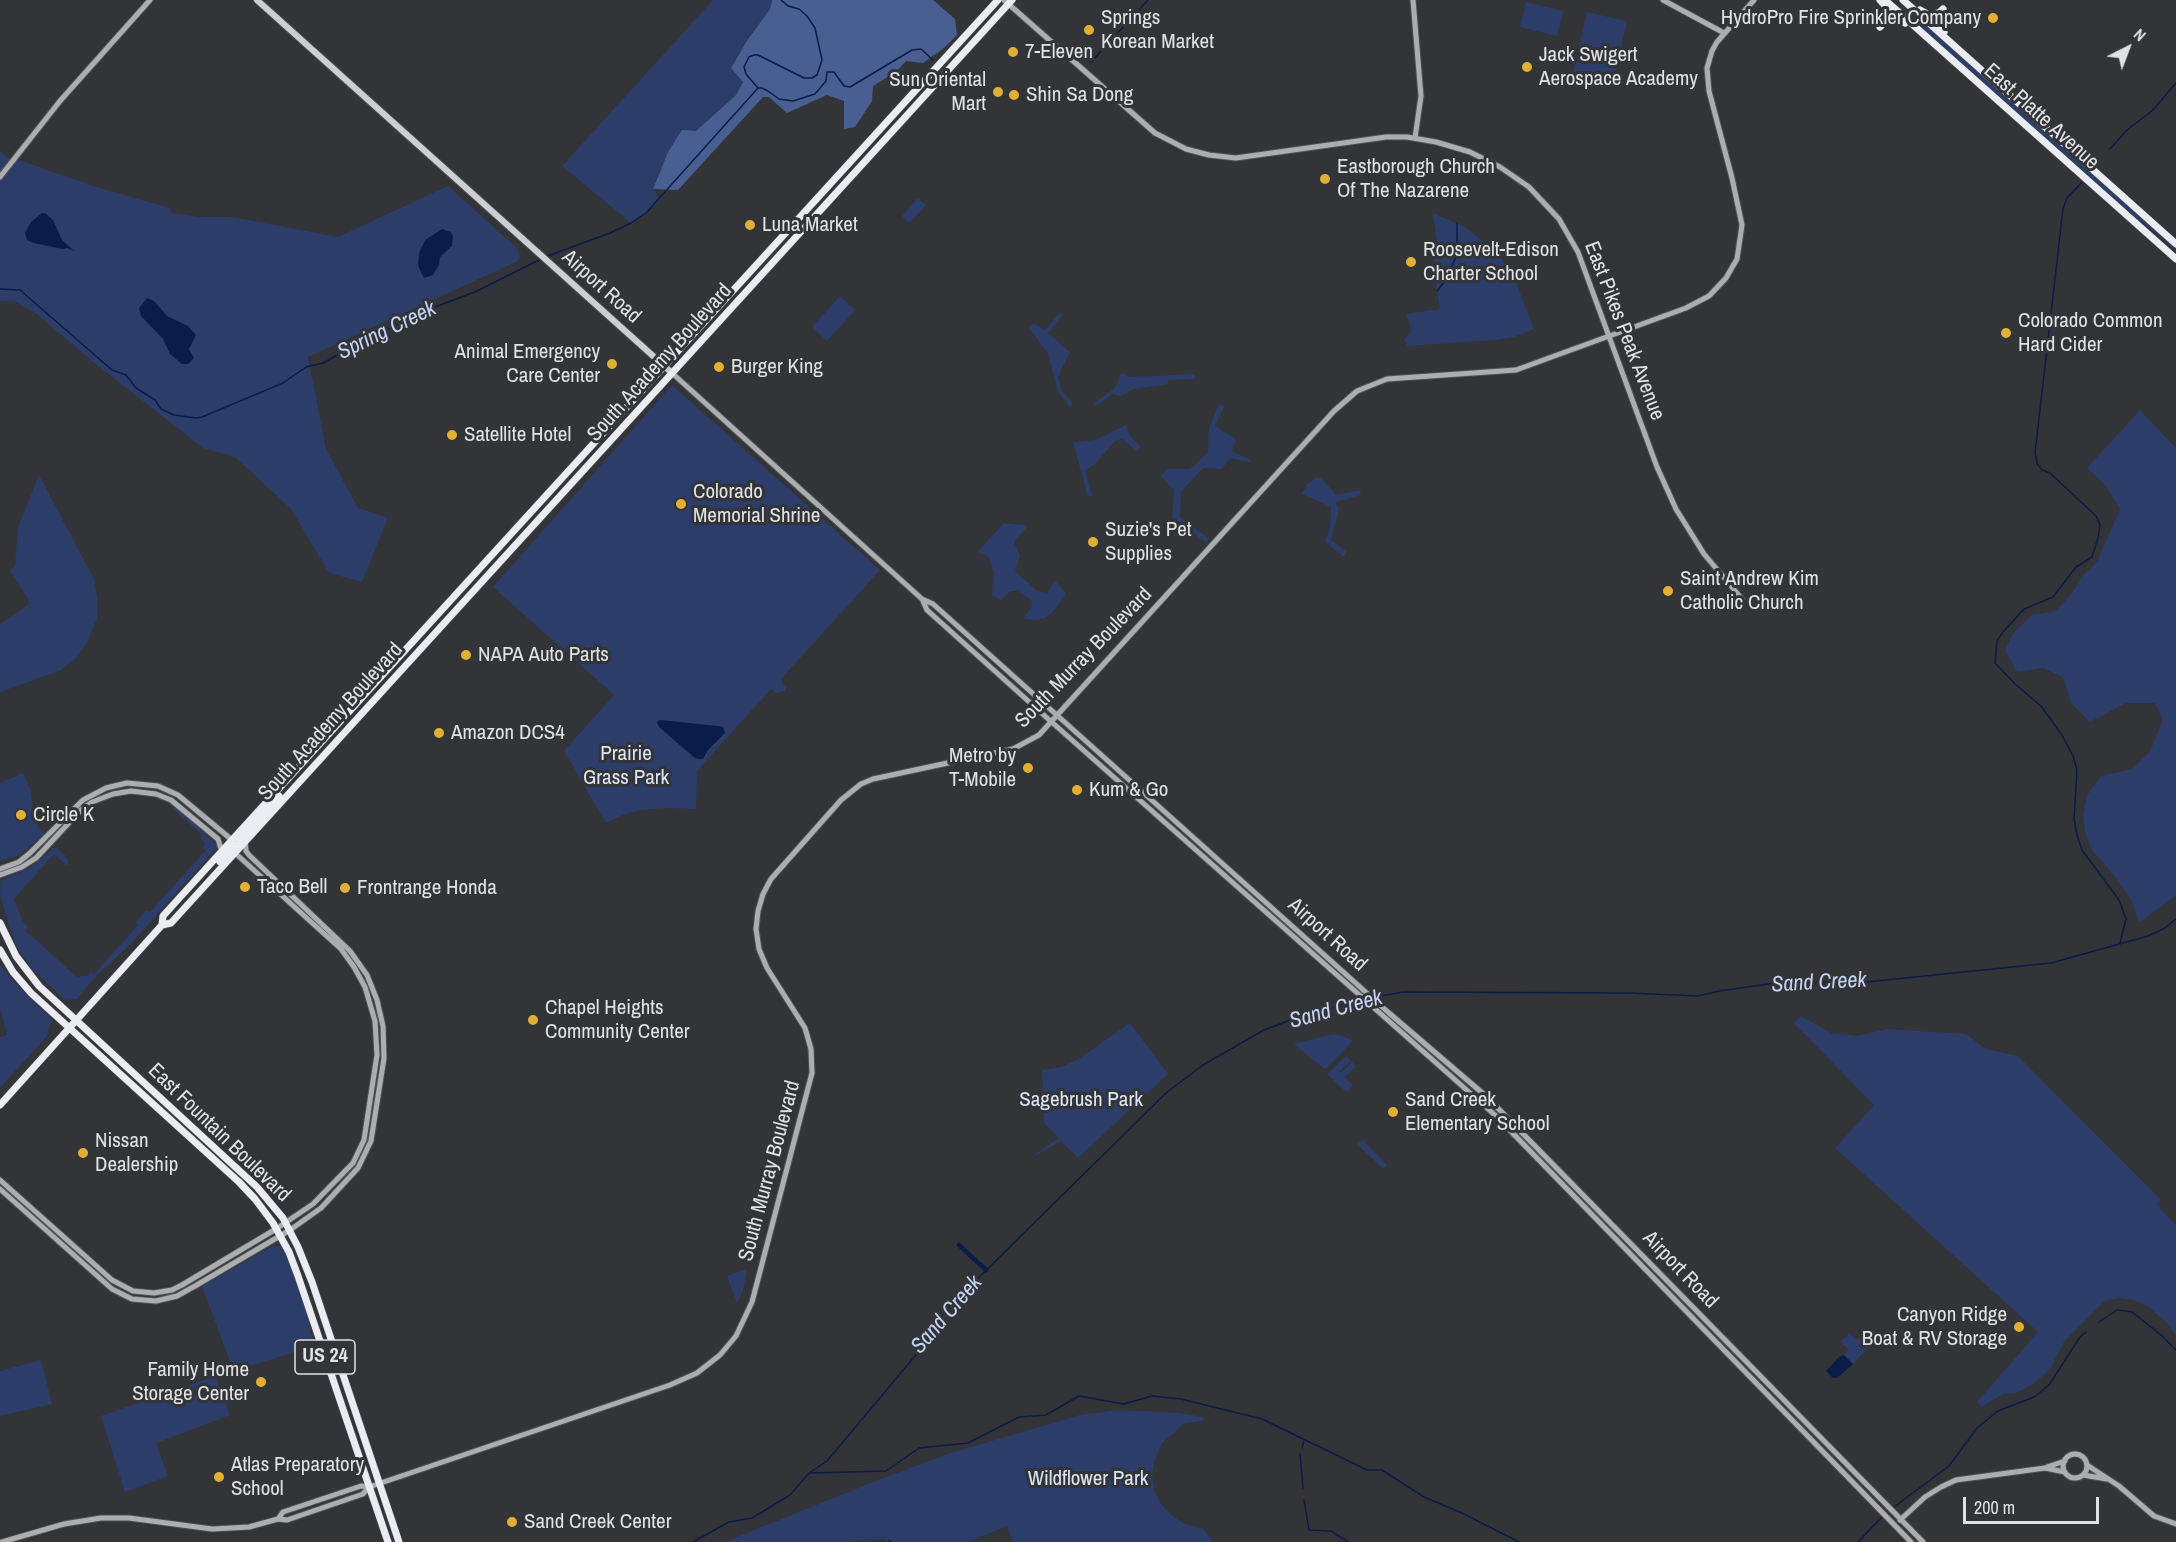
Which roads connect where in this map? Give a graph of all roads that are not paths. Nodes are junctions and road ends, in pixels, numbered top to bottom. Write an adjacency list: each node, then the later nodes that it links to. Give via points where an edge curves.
1 (150, 0): 18 (main road, via 60,101)
2 (257, 0): 22 (main road, Airport Road)
3 (998, 0): 22 (highway, South Academy Boulevard)
4 (1413, 0): 17 (main road, via 1421,96)
5 (1663, 0): 14 (main road)
6 (1754, 0): 14 (main road, South Murray Boulevard)
7 (1880, 0): 12 (highway, via 1888,9)
8 (1885, 0): 15 (highway, East Platte Avenue)
9 (1903, 0): 16 (highway, East Platte Avenue)
10 (1908, 0): 16 (highway, via 1925,14 1941,11 1938,26 1963,48)
11 (1008, 1): 17 (main road, East Pikes Peak Avenue, via 1155,133 1196,153 1236,158 1386,137); 23 (highway, South Academy Boulevard)
12 (1887, 19): 13 (highway); 15 (highway, via 1898,18)
13 (1880, 27)
14 (1724, 33): 21 (main road, South Murray Boulevard, via 1712,51 1707,75 1741,212 1742,236 1737,259 1719,286 1697,303)
15 (1925, 35): 20 (highway, East Platte Avenue)
16 (1963, 55): 19 (highway, East Platte Avenue)
17 (1415, 138): 21 (main road, East Pikes Peak Avenue, via 1455,147 1485,160 1540,198 1573,241)
18 (0, 177)
19 (2176, 244)
20 (2176, 259)
21 (1610, 336): 25 (main road, East Pikes Peak Avenue, via 1676,509 1704,554); 26 (main road, South Murray Boulevard, via 1516,370 1387,379 1357,391 1334,411)
22 (665, 366): 23 (main road, Airport Road); 28 (highway, South Academy Boulevard)
23 (672, 373): 24 (main road, Airport Road); 30 (highway, South Academy Boulevard)
24 (922, 599): 26 (main road, Airport Road, via 933,604); 27 (main road, Airport Road, via 927,610)
25 (1742, 599)
26 (1058, 716): 27 (main road, South Murray Boulevard); 39 (main road, Airport Road)
27 (1052, 722): 39 (main road, Airport Road); 54 (main road, South Murray Boulevard, via 1034,739 1013,749 861,784 841,800 767,886 756,919 759,949 805,1028 812,1073 754,1295 746,1318 729,1345 705,1368 676,1383)
28 (294, 772): 29 (highway, South Academy Boulevard); 32 (highway, via 293,780 240,840)
29 (232, 840): 31 (highway, South Academy Boulevard); 33 (main road, via 178,795 159,786 127,783 83,800 30,853); 35 (highway, via 229,852 199,885)
30 (245, 841): 32 (highway, South Academy Boulevard); 46 (main road, via 249,855 357,959 376,996 383,1026 384,1058 368,1150 338,1192 321,1208)
31 (222, 852): 34 (main road, via 218,839 171,800 130,791 92,802 36,858); 37 (highway, South Academy Boulevard, via 163,916)
32 (235, 853): 35 (highway, South Academy Boulevard); 46 (main road, via 347,956 365,987 376,1029 376,1063 360,1152 326,1193)
33 (0, 869)
34 (0, 875)
35 (192, 900): 37 (highway, South Academy Boulevard, via 171,923)
36 (0, 923): 41 (highway, East Fountain Boulevard / US 24, via 23,966)
37 (162, 925): 41 (highway, South Academy Boulevard)
38 (0, 950): 42 (highway, East Fountain Boulevard / US 24, via 21,983)
39 (1351, 983): 40 (main road, Airport Road)
40 (1387, 1015): 56 (main road, Airport Road, via 1503,1113); 61 (main road, Airport Road, via 1496,1116)
41 (76, 1020): 42 (highway, South Academy Boulevard); 46 (highway, East Fountain Boulevard / US 24, via 257,1187)
42 (69, 1029): 43 (highway, South Academy Boulevard); 47 (highway, East Fountain Boulevard / US 24, via 243,1186)
43 (0, 1105)
44 (0, 1179): 47 (main road, via 112,1280 140,1293 172,1290)
45 (0, 1189): 47 (main road, via 104,1284 139,1300 177,1296)
46 (288, 1226): 47 (main road); 54 (highway, East Fountain Boulevard / US 24, via 312,1282)
47 (278, 1232): 55 (highway, East Fountain Boulevard / US 24, via 298,1276)
48 (2065, 1461): 49 (main road, via 2069,1455 2078,1454); 50 (main road); 51 (main road)
49 (2088, 1465): 52 (main road); 53 (main road)
50 (2045, 1468): 51 (main road); 56 (main road, via 1956,1480 1925,1497)
51 (2065, 1472): 52 (main road, via 2072,1477)
52 (2083, 1475): 53 (main road)
53 (2109, 1480): 57 (main road, via 2154,1516)
54 (379, 1484): 55 (main road, South Murray Boulevard); 60 (highway, East Fountain Boulevard / US 24)
55 (369, 1487): 58 (main road, South Murray Boulevard, via 363,1494 286,1520 249,1527 220,1530 100,1518 75,1521); 59 (highway, East Fountain Boulevard / US 24)
56 (1899, 1518): 62 (main road, Airport Road)
57 (2176, 1524)
58 (2, 1542)
59 (388, 1542)
60 (399, 1542)
61 (1911, 1542)
62 (1923, 1542)

